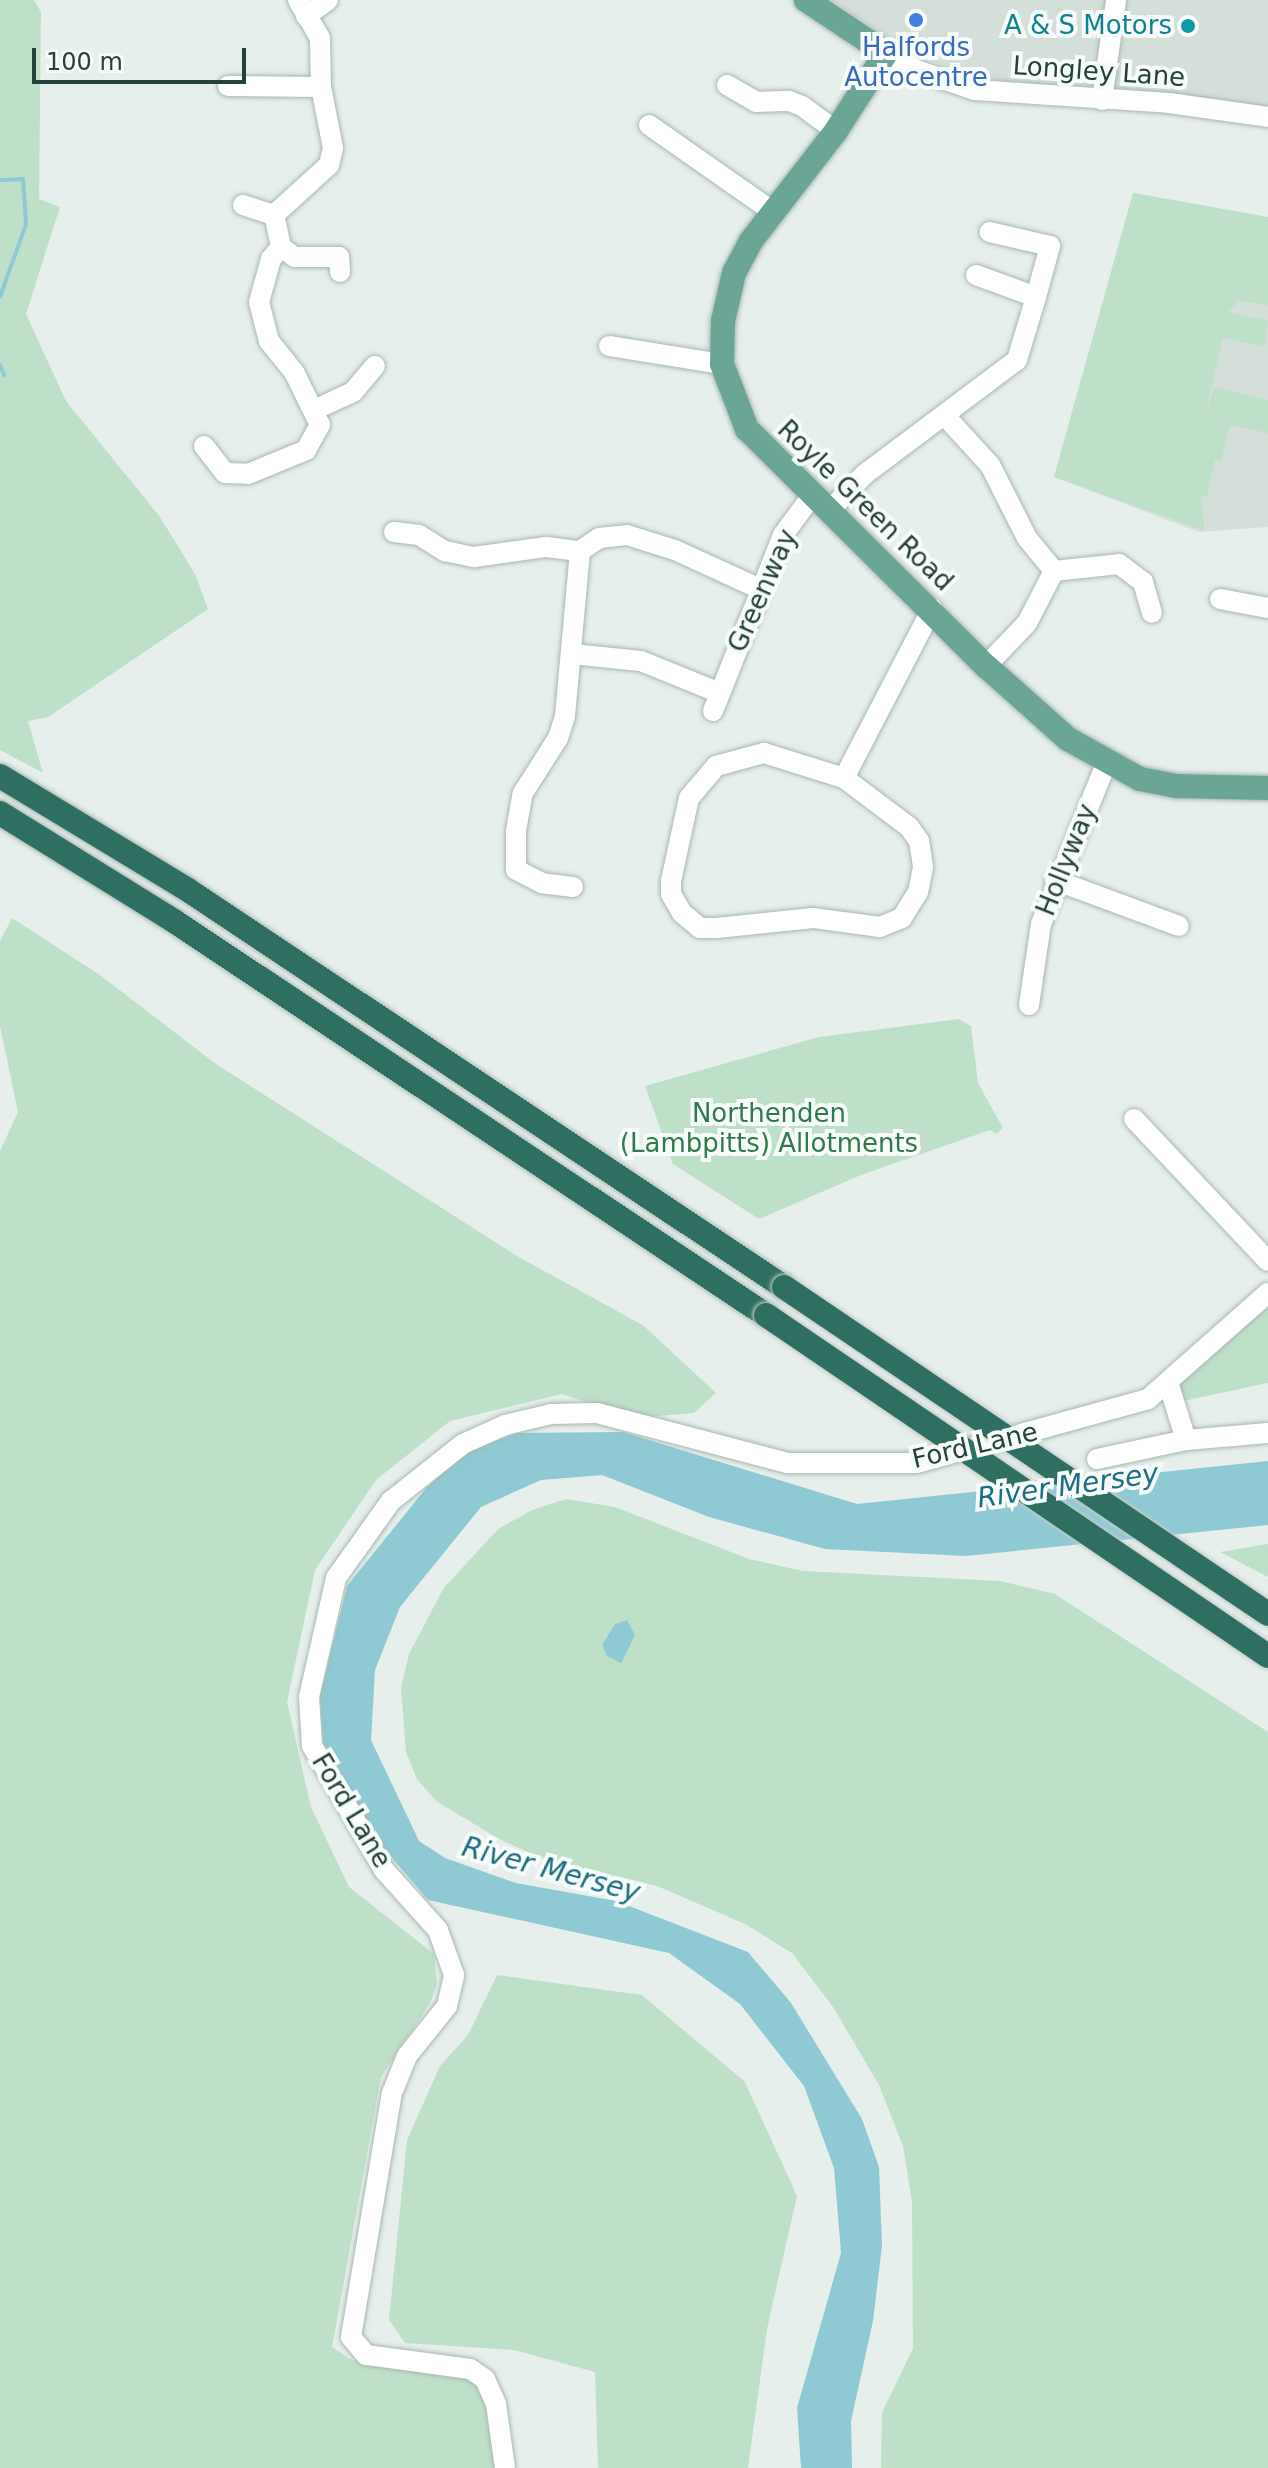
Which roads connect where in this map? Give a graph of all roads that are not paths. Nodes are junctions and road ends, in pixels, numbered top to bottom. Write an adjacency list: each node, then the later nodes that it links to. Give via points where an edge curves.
1 (328, 0): 4 (street)
2 (806, 0): 5 (main road, Longley Lane)
3 (1116, 0): 9 (street)
4 (302, 8): 8 (street, via 320,38)
5 (886, 53): 9 (street, Longley Lane, via 975,90); 12 (main road, Royle Green Road)
6 (727, 85): 12 (street, via 753,110 789,101)
7 (228, 86): 8 (street)
8 (321, 87): 15 (street, via 331,131 329,165)
9 (1102, 100): 10 (street, Longley Lane)
10 (1268, 117)
11 (649, 125): 14 (street)
12 (836, 131): 14 (main road, Royle Green Road)
13 (243, 205): 15 (street)
14 (772, 211): 22 (main road, Royle Green Road, via 734,273 723,321)
15 (274, 215): 17 (street)
16 (990, 232): 20 (street, Greenway, via 1050,246)
17 (281, 247): 18 (street, via 295,257 339,257); 24 (street, via 263,289 260,322)
18 (340, 272)
19 (976, 275): 20 (street)
20 (1036, 297): 25 (street, Greenway, via 1017,360)
21 (609, 346): 22 (street)
22 (722, 364): 27 (main road, Royle Green Road, via 747,429)
23 (375, 366): 24 (street, via 353,392)
24 (316, 409): 26 (street, via 320,425 306,450 248,474 225,473)
25 (946, 417): 27 (street, Greenway); 30 (street, via 990,465 1027,538)
26 (204, 446)
27 (823, 501): 31 (street, Greenway, via 783,535); 34 (main road, Royle Green Road)
28 (394, 532): 29 (street, via 419,535 445,551 474,557 546,547)
29 (580, 551): 31 (street, via 599,538 627,535 675,550); 36 (street)
30 (1054, 571): 35 (street, via 1119,564 1155,590); 37 (street, via 1027,623)
31 (760, 589): 36 (street, Greenway, via 717,702 641,661)
32 (1220, 599): 33 (street)
33 (1268, 608)
34 (932, 609): 37 (main road, Royle Green Road); 40 (street)
35 (1152, 613)
36 (572, 654): 44 (street, via 558,738 523,793 516,870 542,883)
37 (986, 666): 38 (main road, Royle Green Road, via 1068,739)
38 (1106, 764): 41 (main road, Royle Green Road, via 1177,786); 43 (street, Hollyway)
39 (0, 776): 54 (highway, bridge, via 188,890)
40 (844, 778): 40 (street, via 909,827 919,841 923,867 918,892 902,918 880,927 813,918 700,928 682,913 671,894 671,881 689,798 705,775 731,759 764,753)
41 (1268, 788)
42 (0, 813): 55 (highway, bridge, via 174,921)
43 (1055, 880): 45 (street); 46 (street, Hollyway, via 1041,924)
44 (573, 887)
45 (1179, 926)
46 (1029, 1005)
47 (1134, 1119): 48 (street)
48 (1268, 1261)
49 (1268, 1293): 50 (street, Ford Lane)
50 (1168, 1382): 52 (street); 56 (street, Ford Lane, via 1148,1399 1077,1422 916,1463 788,1463 597,1413 551,1414 505,1425 463,1444 391,1501 336,1578 309,1697 312,1746 384,1870 438,1930 454,1975 447,2006 407,2056 392,2093 351,2337 366,2355 470,2369 485,2379 496,2404)
51 (1268, 1433): 52 (street)
52 (1186, 1440): 53 (street)
53 (1097, 1459)
54 (1268, 1614)
55 (1268, 1656)
56 (505, 2468)

